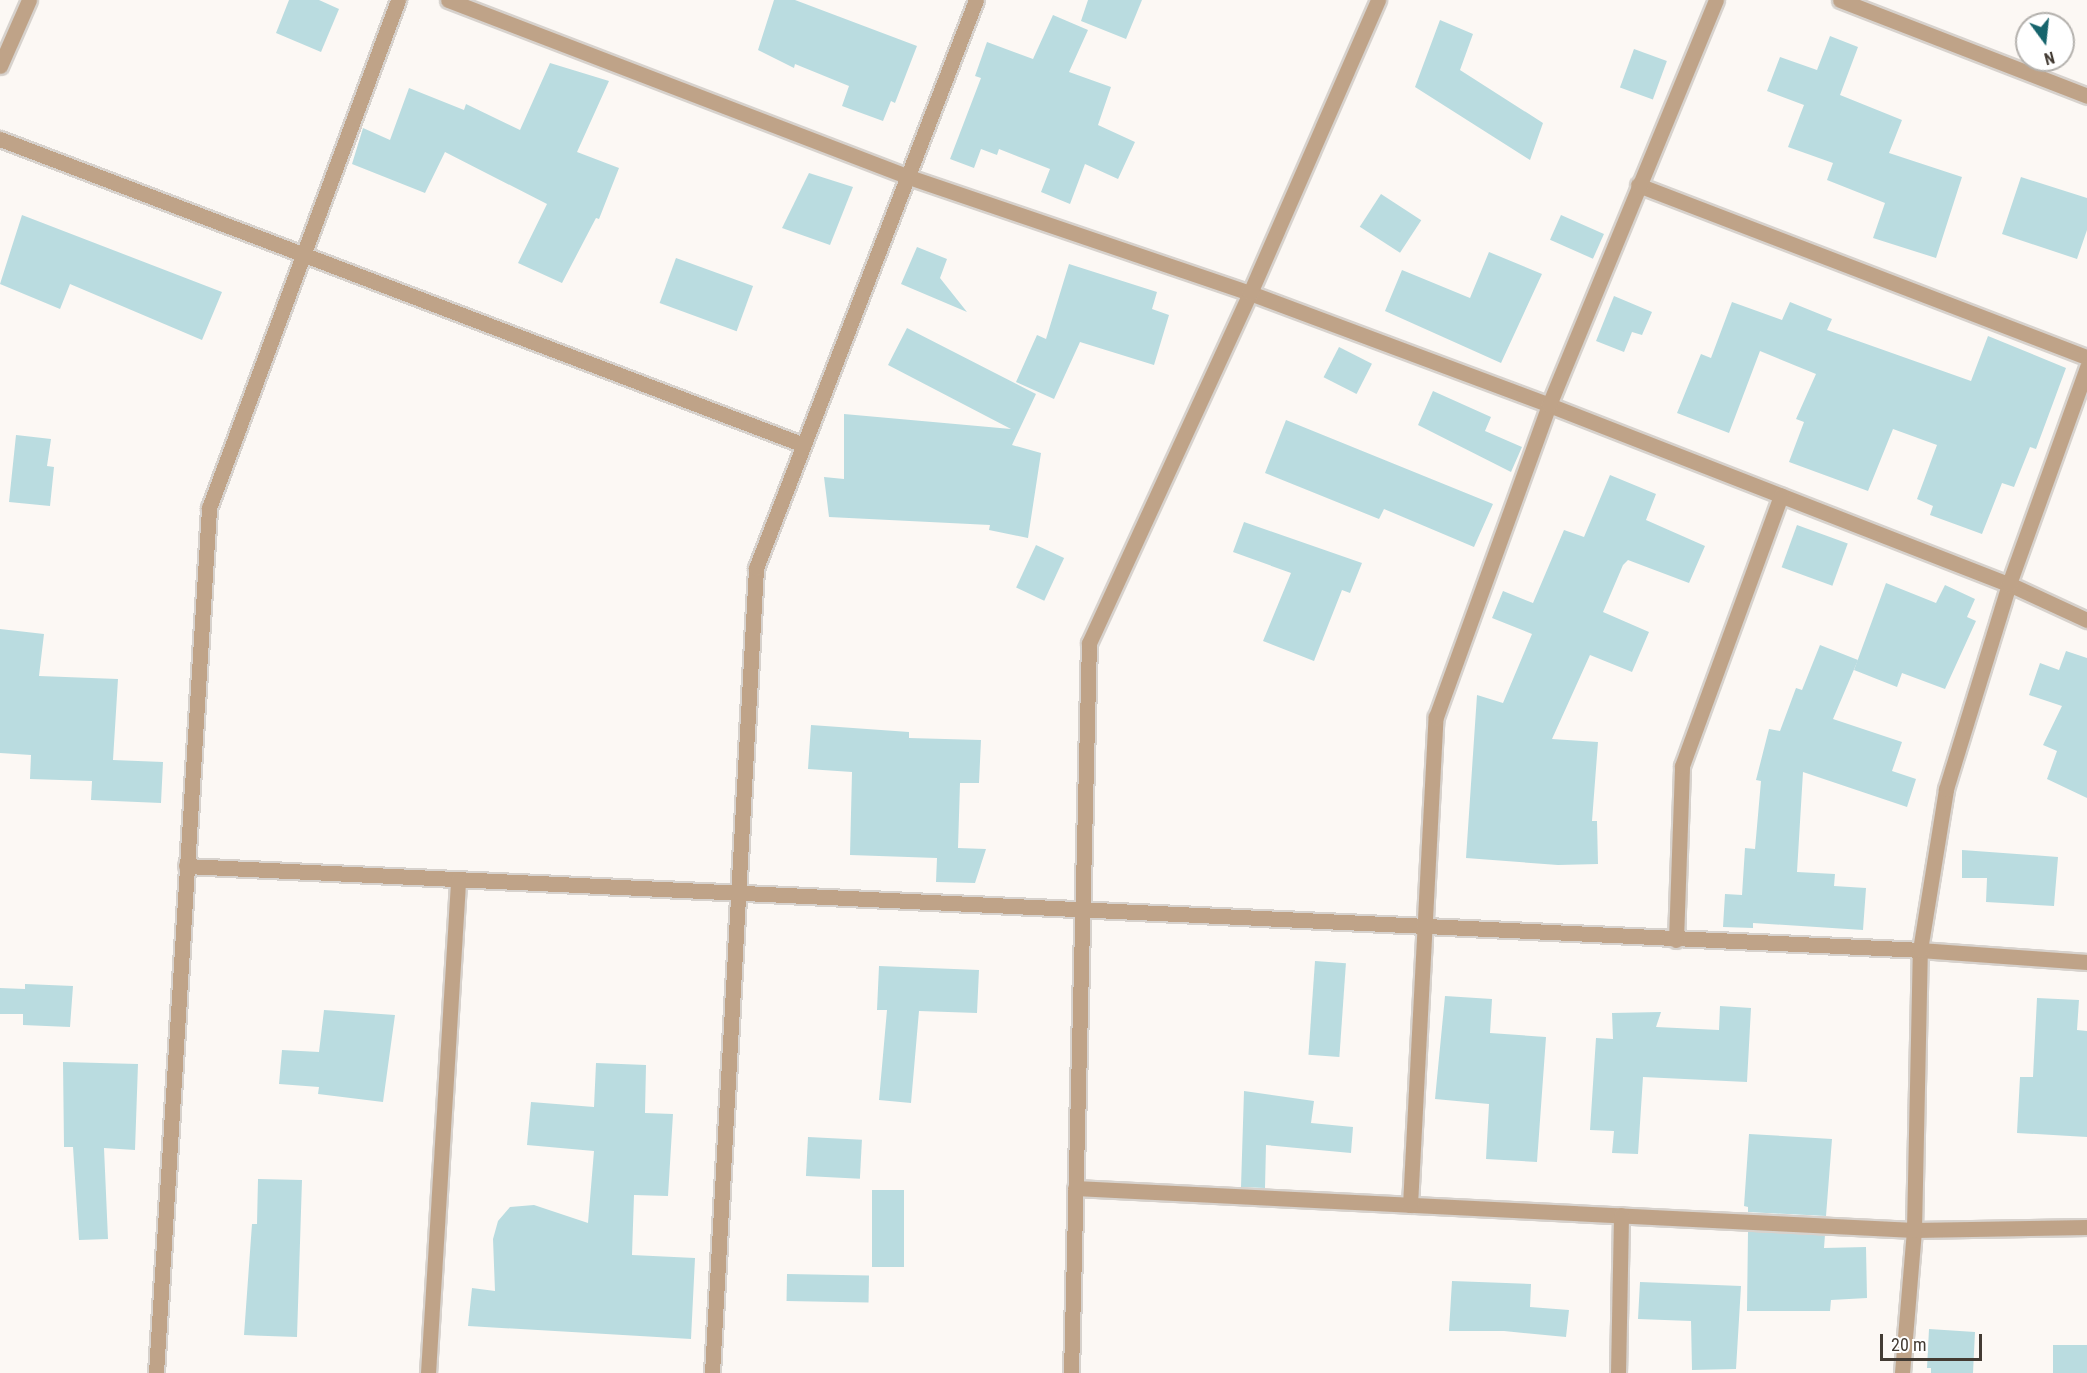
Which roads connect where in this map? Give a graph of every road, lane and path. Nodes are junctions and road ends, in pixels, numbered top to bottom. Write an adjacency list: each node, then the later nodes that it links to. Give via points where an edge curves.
1 (29, 0): 8 (street)
2 (398, 0): 13 (street)
3 (448, 0): 11 (street)
4 (976, 0): 11 (street)
5 (1378, 0): 14 (street)
6 (1716, 0): 12 (street)
7 (1840, 0): 9 (street)
8 (0, 66)
9 (2087, 96)
10 (0, 139): 13 (street)
11 (909, 177): 14 (street); 18 (street)
12 (1638, 185): 15 (street); 17 (street)
13 (304, 254): 18 (street); 22 (street, via 209,508)
14 (1250, 293): 17 (street); 25 (street, via 1089,643)
15 (2087, 357)
16 (2087, 367): 20 (street)
17 (1549, 405): 19 (street); 26 (street, via 1436,717)
18 (804, 445): 24 (street, via 756,568)
19 (1781, 496): 20 (street); 27 (street, via 1682,766)
20 (2010, 584): 21 (street); 28 (street, via 1946,789)
21 (2087, 620)
22 (186, 866): 23 (street); 35 (street)
23 (458, 880): 24 (street); 36 (street)
24 (738, 894): 25 (street); 37 (street)
25 (1082, 911): 26 (street); 30 (street)
26 (1425, 928): 27 (street); 31 (street)
27 (1676, 940): 28 (street)
28 (1920, 950): 29 (street); 34 (street)
29 (2087, 962)
30 (1075, 1188): 31 (street); 38 (street)
31 (1410, 1204): 32 (street)
32 (1621, 1215): 34 (street); 39 (street)
33 (2087, 1227): 34 (street)
34 (1914, 1230): 40 (street)
35 (156, 1373)
36 (428, 1373)
37 (712, 1373)
38 (1071, 1373)
39 (1618, 1373)
40 (1902, 1373)

